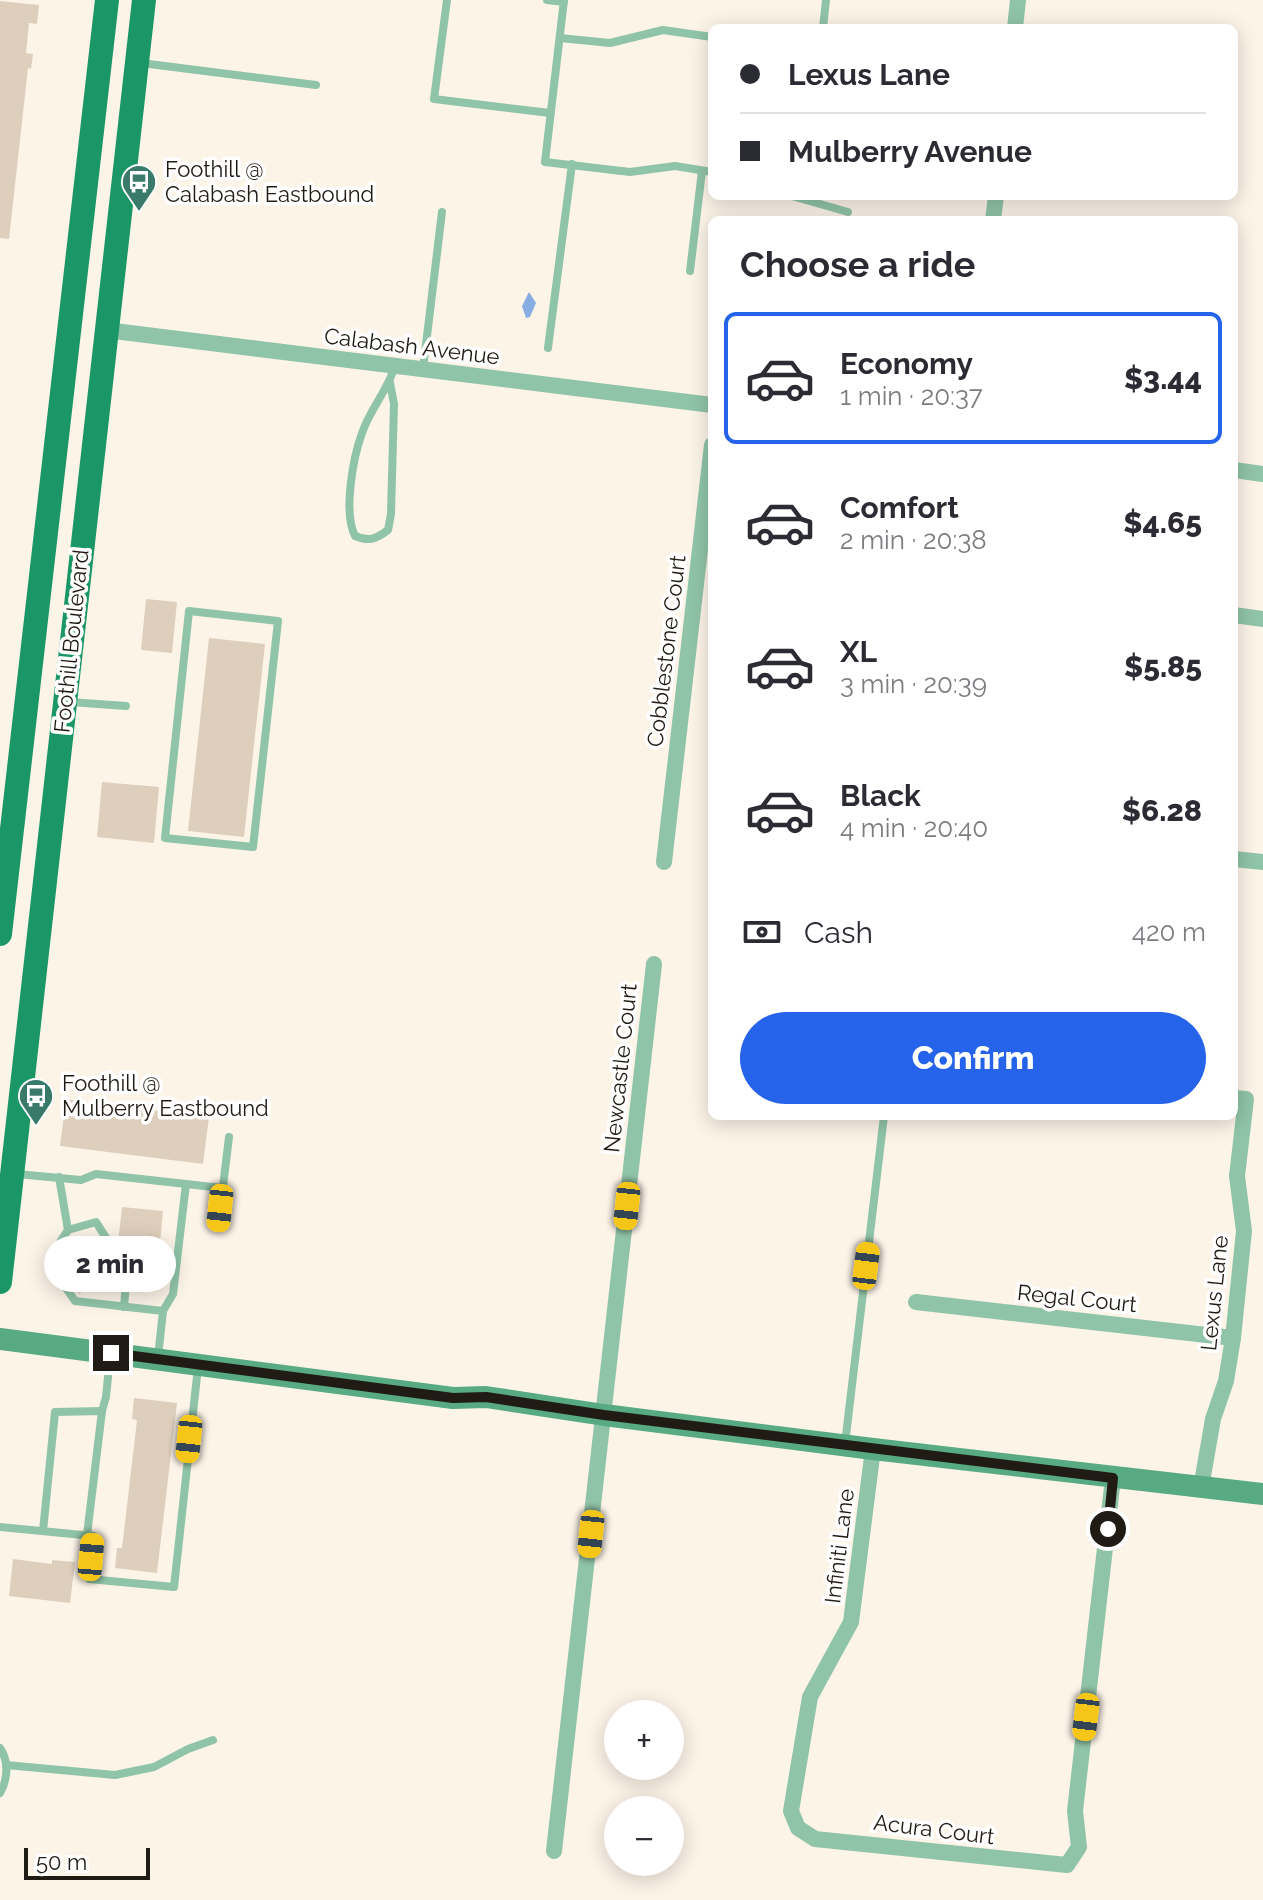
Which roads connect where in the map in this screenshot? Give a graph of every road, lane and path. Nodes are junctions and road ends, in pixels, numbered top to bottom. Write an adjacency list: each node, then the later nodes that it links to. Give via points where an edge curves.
1 (107, 0): 37 (main road, Foothill Boulevard)
2 (144, 0): 12 (main road, Foothill Boulevard)
3 (447, 0): 14 (lane, via 434,99)
4 (547, 0): 7 (lane)
5 (826, 0): 8 (lane)
6 (1018, 0): 9 (street)
7 (564, 1): 11 (lane)
8 (823, 24)
9 (1015, 24)
10 (708, 36): 11 (lane, via 663,30 610,43)
11 (560, 38): 14 (lane)
12 (136, 62): 13 (lane); 21 (main road, Foothill Boulevard)
13 (316, 85)
14 (550, 113): 15 (lane, via 545,162)
15 (572, 164): 16 (lane, via 630,172 675,166); 22 (lane)
16 (707, 171): 20 (lane)
17 (808, 200): 19 (lane)
18 (442, 212): 23 (lane)
19 (848, 212)
20 (690, 271)
21 (106, 330): 24 (street, Calabash Avenue); 31 (main road, Foothill Boulevard)
22 (548, 348)
23 (423, 370): 24 (street, Calabash Avenue); 25 (street, Calabash Avenue)
24 (392, 374): 24 (lane, via 362,432 350,491 350,526 355,536 366,540 388,530 391,514)
25 (708, 405)
26 (1238, 471): 27 (street)
27 (1263, 474)
28 (708, 480): 35 (street, Cobblestone Court)
29 (1238, 616): 30 (street)
30 (1263, 619)
31 (65, 701): 32 (lane); 42 (main road, Foothill Boulevard)
32 (126, 706)
33 (173, 763): 33 (lane, via 165,838 253,847 278,621 189,611)
34 (1238, 859): 36 (street)
35 (664, 862)
36 (1263, 862)
37 (0, 934)
38 (654, 964): 58 (street, Newcastle Court)
39 (1240, 1098): 52 (street, Lexus Lane, via 1237,1176 1244,1231)
40 (884, 1120): 59 (lane)
41 (229, 1137): 45 (lane)
42 (12, 1173): 43 (lane); 48 (main road, Foothill Boulevard)
43 (59, 1177): 44 (lane, via 81,1180 96,1174); 47 (lane)
44 (186, 1184): 45 (lane); 51 (lane, via 173,1294)
45 (222, 1188): 46 (lane)
46 (218, 1228)
47 (68, 1230): 50 (lane, via 96,1222 127,1271); 50 (lane, via 51,1254 50,1265 75,1301)
48 (0, 1282)
49 (916, 1302): 52 (street, Regal Court)
50 (124, 1307): 51 (lane)
51 (163, 1311): 55 (lane)
52 (1233, 1338): 62 (street, Lexus Lane)
53 (0, 1339): 54 (street)
54 (111, 1353): 55 (street); 57 (lane)
55 (158, 1358): 56 (street)
56 (198, 1363): 58 (street); 66 (lane, via 174,1587 89,1579 93,1536)
57 (102, 1411): 65 (lane, via 55,1412); 66 (lane)
58 (604, 1415): 59 (street); 72 (street, Newcastle Court)
59 (844, 1445): 60 (street)
60 (873, 1449): 61 (street); 71 (street, Infiniti Lane, via 851,1622 810,1697 791,1811)
61 (1113, 1478): 62 (street); 71 (street, Acura Court, via 1075,1811 1079,1847 1067,1865 815,1839)
62 (1201, 1488): 63 (street)
63 (1263, 1494)
64 (0, 1527): 65 (lane)
65 (43, 1531): 66 (lane)
66 (87, 1535)
67 (213, 1740): 69 (lane, via 154,1767 115,1775)
68 (0, 1748): 69 (lane)
69 (6, 1765): 70 (lane)
70 (0, 1793)
71 (798, 1828)
72 (554, 1851)

